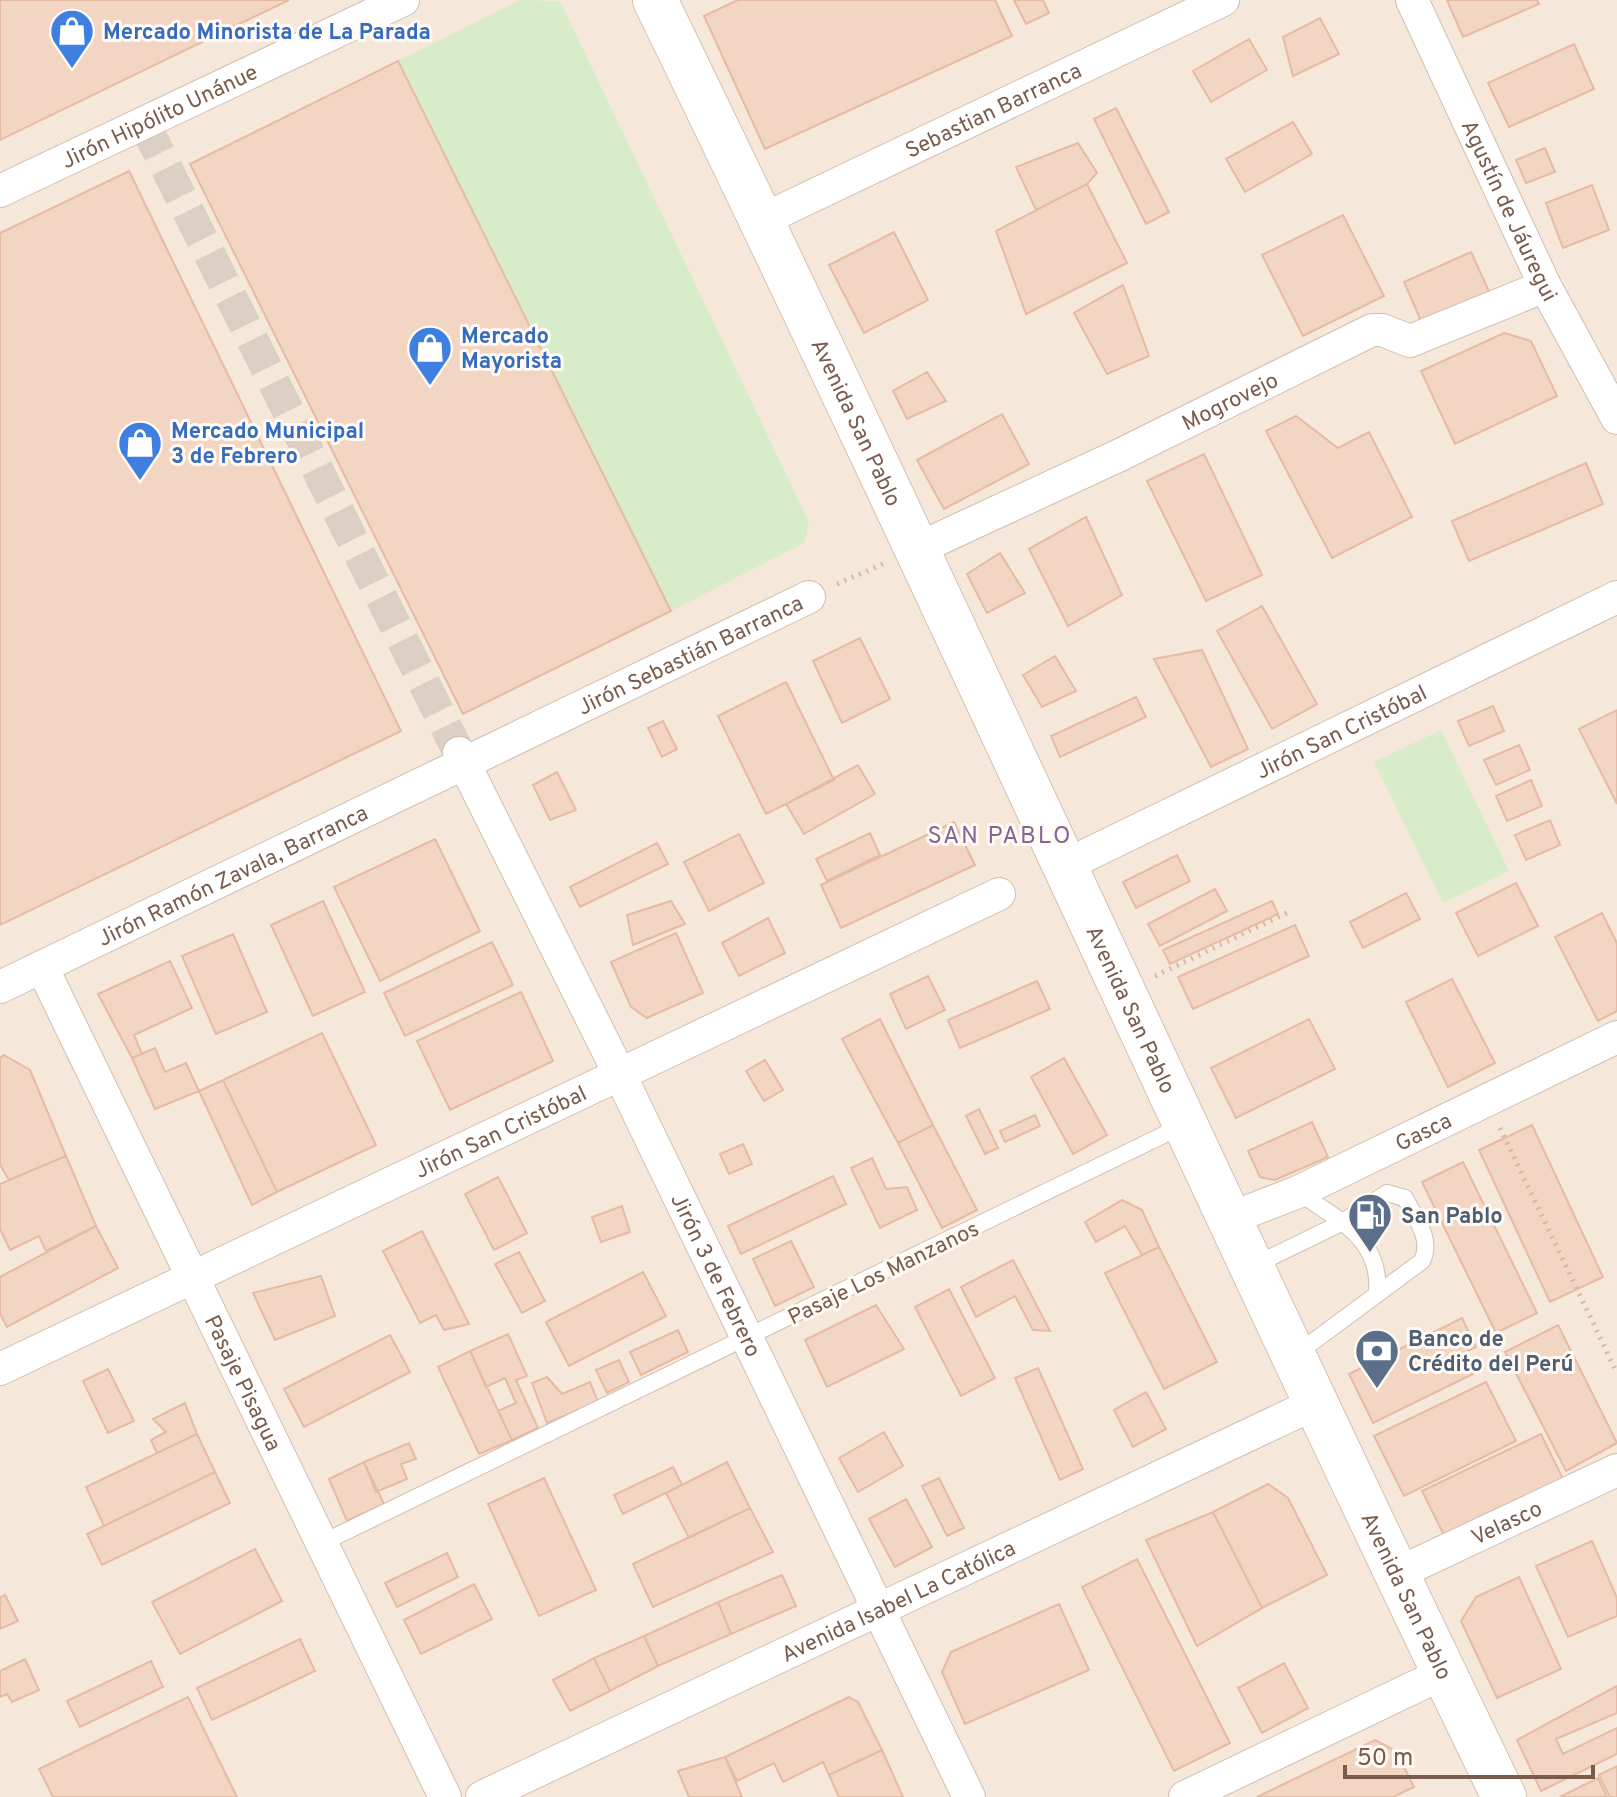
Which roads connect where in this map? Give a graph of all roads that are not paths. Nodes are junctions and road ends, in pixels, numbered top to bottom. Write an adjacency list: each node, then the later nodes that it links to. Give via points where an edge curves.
1 (403, 0): 5 (street, Jirón Hipólito Unánue)
2 (655, 0): 6 (street, Avenida San Pablo)
3 (1223, 0): 6 (street, Sebastian Barranca)
4 (1412, 0): 7 (street, Agustín de Jáuregui)
5 (0, 191)
6 (762, 220): 9 (street, Avenida San Pablo)
7 (1545, 286): 8 (street, Agustín de Jáuregui); 9 (street, Mogrovejo, via 1410,341 1372,330)
8 (1617, 418)
9 (917, 549): 13 (street, Avenida San Pablo)
10 (809, 597): 12 (street, Jirón Sebastián Barranca)
11 (1617, 597): 13 (street, Jirón San Cristóbal)
12 (461, 757): 15 (street, Jirón Ramón Zavala, Barranca); 18 (street, Jirón 3 de Febrero)
13 (1064, 866): 19 (street, Avenida San Pablo)
14 (999, 894): 18 (street, Jirón San Cristóbal)
15 (42, 967): 16 (street, Jirón Ramón Zavala, Barranca); 24 (street, Pasaje Pisagua)
16 (0, 987)
17 (1617, 1037): 20 (street, Gasca)
18 (620, 1075): 24 (street, Jirón San Cristóbal); 26 (street, Jirón 3 de Febrero)
19 (1184, 1125): 21 (street, Avenida San Pablo); 26 (lane, Pasaje Los Manzanos)
20 (1298, 1192): 21 (street, Gasca); 22 (lane)
21 (1228, 1219): 23 (street, Avenida San Pablo)
22 (1341, 1223): 23 (lane); 25 (lane, via 1361,1238 1376,1260); 25 (lane, via 1387,1193 1405,1198 1412,1211 1428,1249 1422,1261)
23 (1253, 1266): 27 (street, Avenida San Pablo)
24 (193, 1278): 28 (street, Jirón San Cristóbal); 31 (street, Pasaje Pisagua)
25 (1377, 1293): 27 (lane)
26 (748, 1339): 31 (lane, Pasaje Los Manzanos); 33 (street, Jirón 3 de Febrero)
27 (1293, 1356): 29 (street, Avenida San Pablo)
28 (0, 1369)
29 (1314, 1404): 32 (street, Avenida San Pablo); 33 (street, Avenida Isabel La Católica)
30 (1617, 1470): 32 (street, Velasco)
31 (322, 1543): 35 (street, Pasaje Pisagua)
32 (1396, 1574): 34 (street, Avenida San Pablo)
33 (878, 1609): 36 (street, Avenida Isabel La Católica); 37 (street, Jirón 3 de Febrero)
34 (1444, 1673): 38 (street); 39 (street, Avenida San Pablo)
35 (445, 1797)
36 (482, 1797)
37 (969, 1797)
38 (1185, 1797)
39 (1504, 1797)

